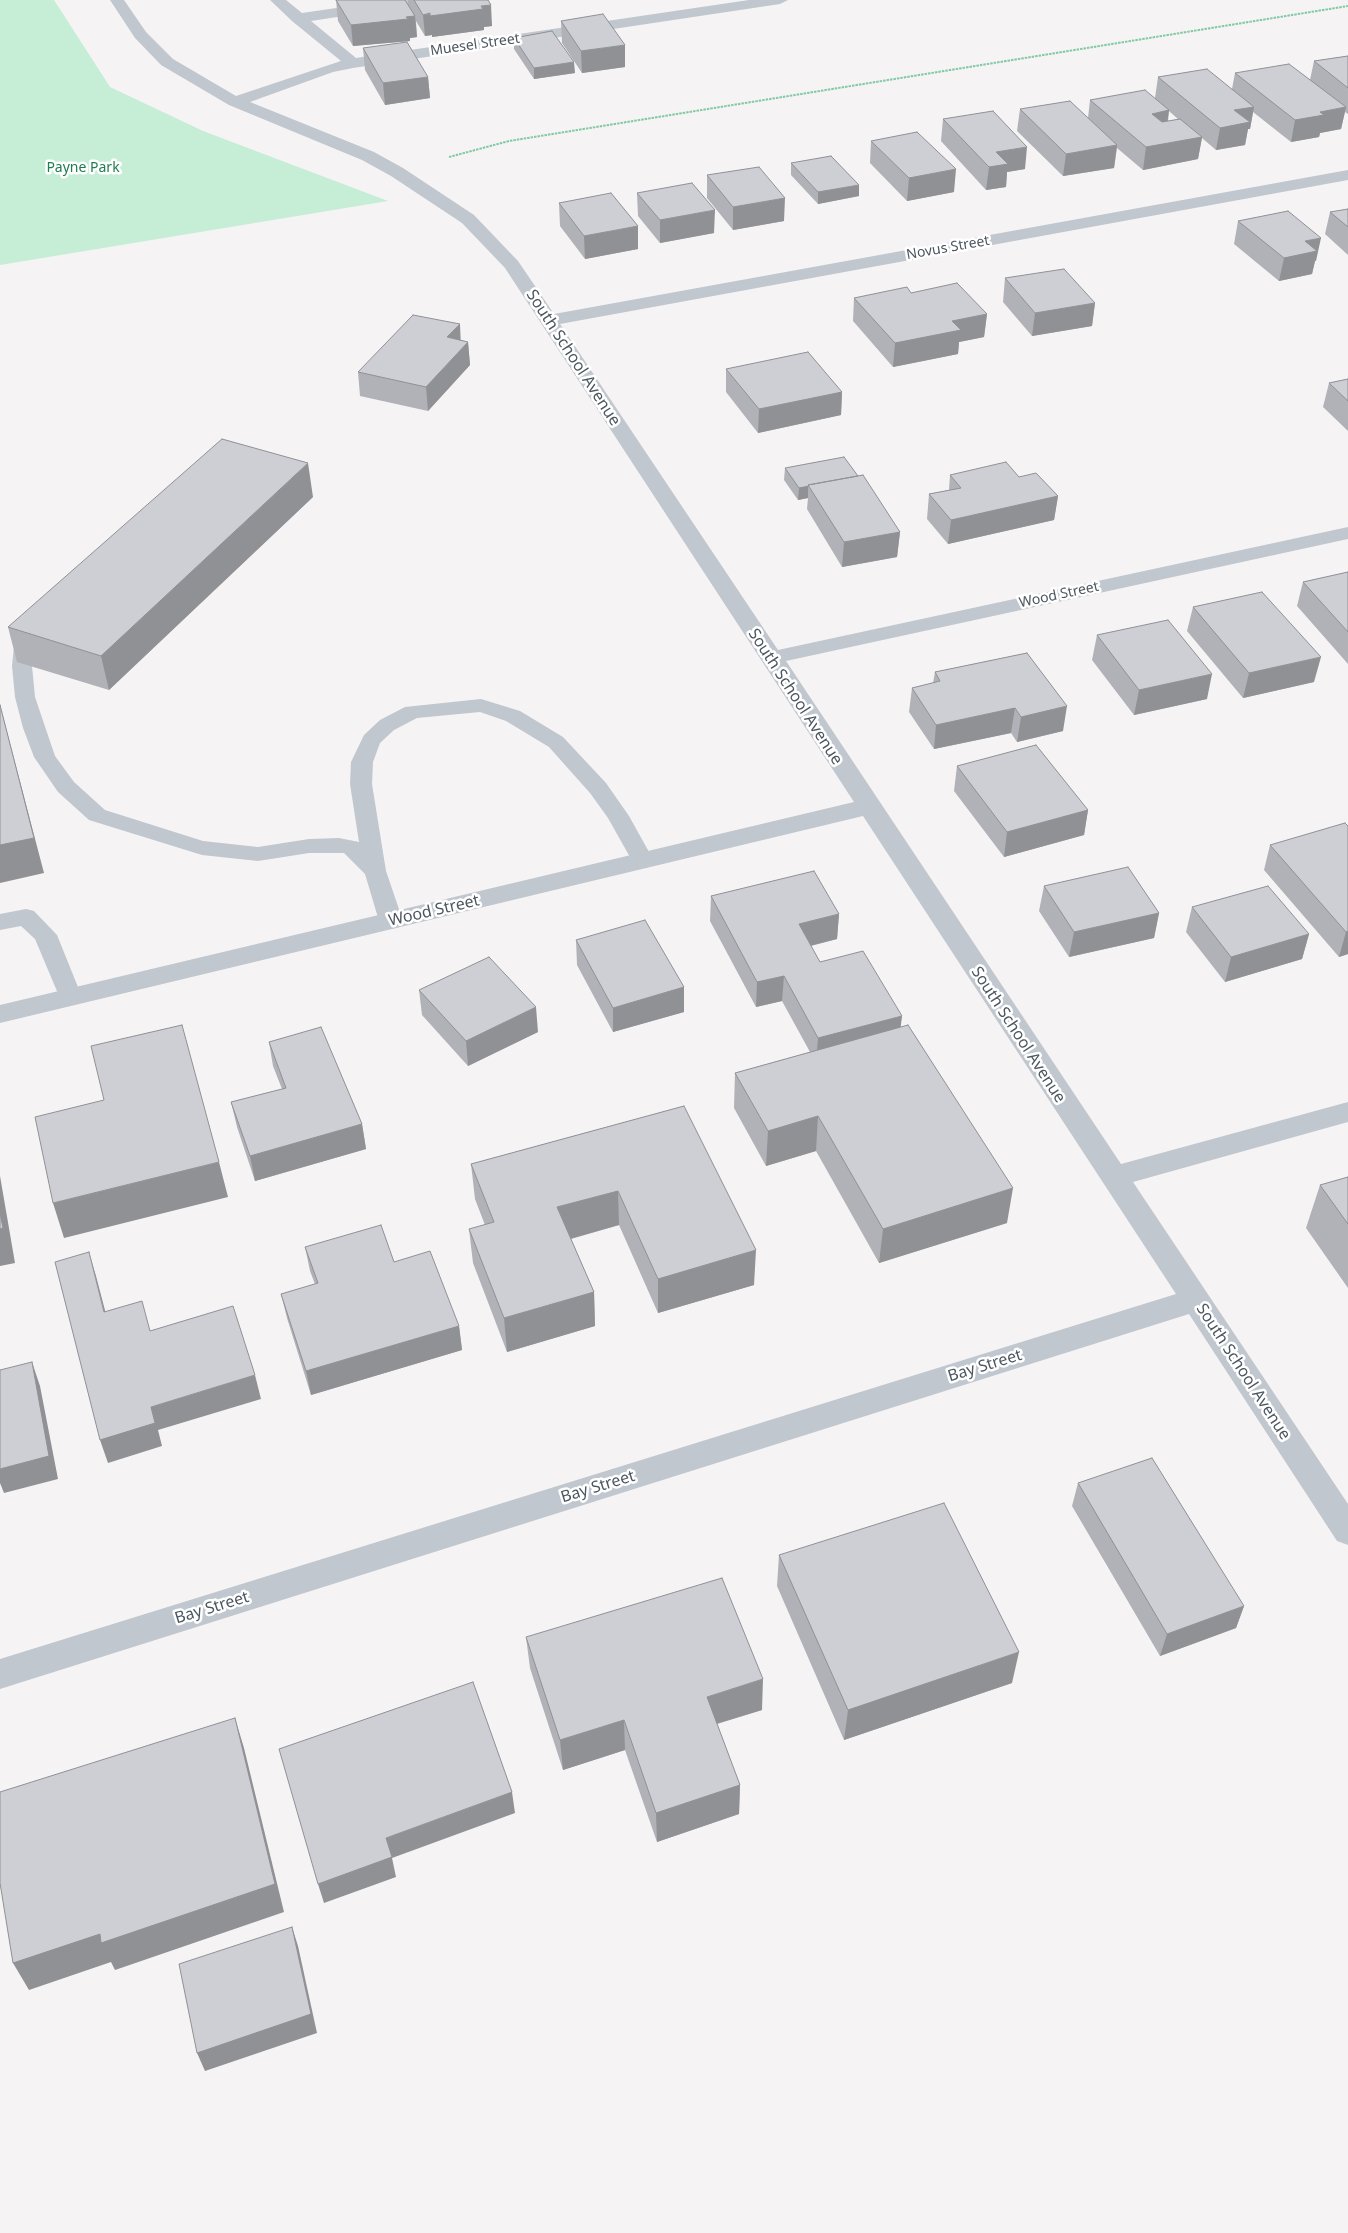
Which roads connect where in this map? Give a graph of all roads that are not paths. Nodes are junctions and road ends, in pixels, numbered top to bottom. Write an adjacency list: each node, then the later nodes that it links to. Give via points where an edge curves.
1 (117, 0): 7 (street, South School Avenue, via 140,35 168,62)
2 (278, 0): 5 (street)
3 (422, 0): 5 (street)
4 (780, 0): 6 (street, Muesel Street)
5 (297, 18): 6 (street)
6 (354, 63): 7 (street, Muesel Street)
7 (235, 102): 9 (street, South School Avenue, via 368,156 446,203 468,219 512,265)
8 (1348, 175): 9 (street, Novus Street)
9 (547, 321): 12 (street, South School Avenue)
10 (1348, 533): 12 (street, Wood Street)
11 (43, 616): 15 (lane, via 31,629 24,646 22,666 27,705 45,757 66,787 97,815 202,848 258,854 339,845 351,848)
12 (770, 658): 13 (street, South School Avenue)
13 (868, 807): 14 (street, Wood Street); 21 (street, South School Avenue)
14 (643, 861): 15 (lane, via 598,788 556,742 513,716 481,705 412,712 387,725 370,740 362,762 360,784); 16 (street, Wood Street)
15 (375, 871): 16 (lane)
16 (391, 921): 18 (street, Wood Street)
17 (0, 922): 18 (lane, via 26,917 45,935)
18 (70, 997): 19 (street, Wood Street)
19 (0, 1014)
20 (1348, 1112): 21 (street)
21 (1113, 1178): 22 (street, South School Avenue)
22 (1196, 1300): 23 (street, South School Avenue); 24 (street, Bay Street)
23 (1348, 1531)
24 (0, 1674)

